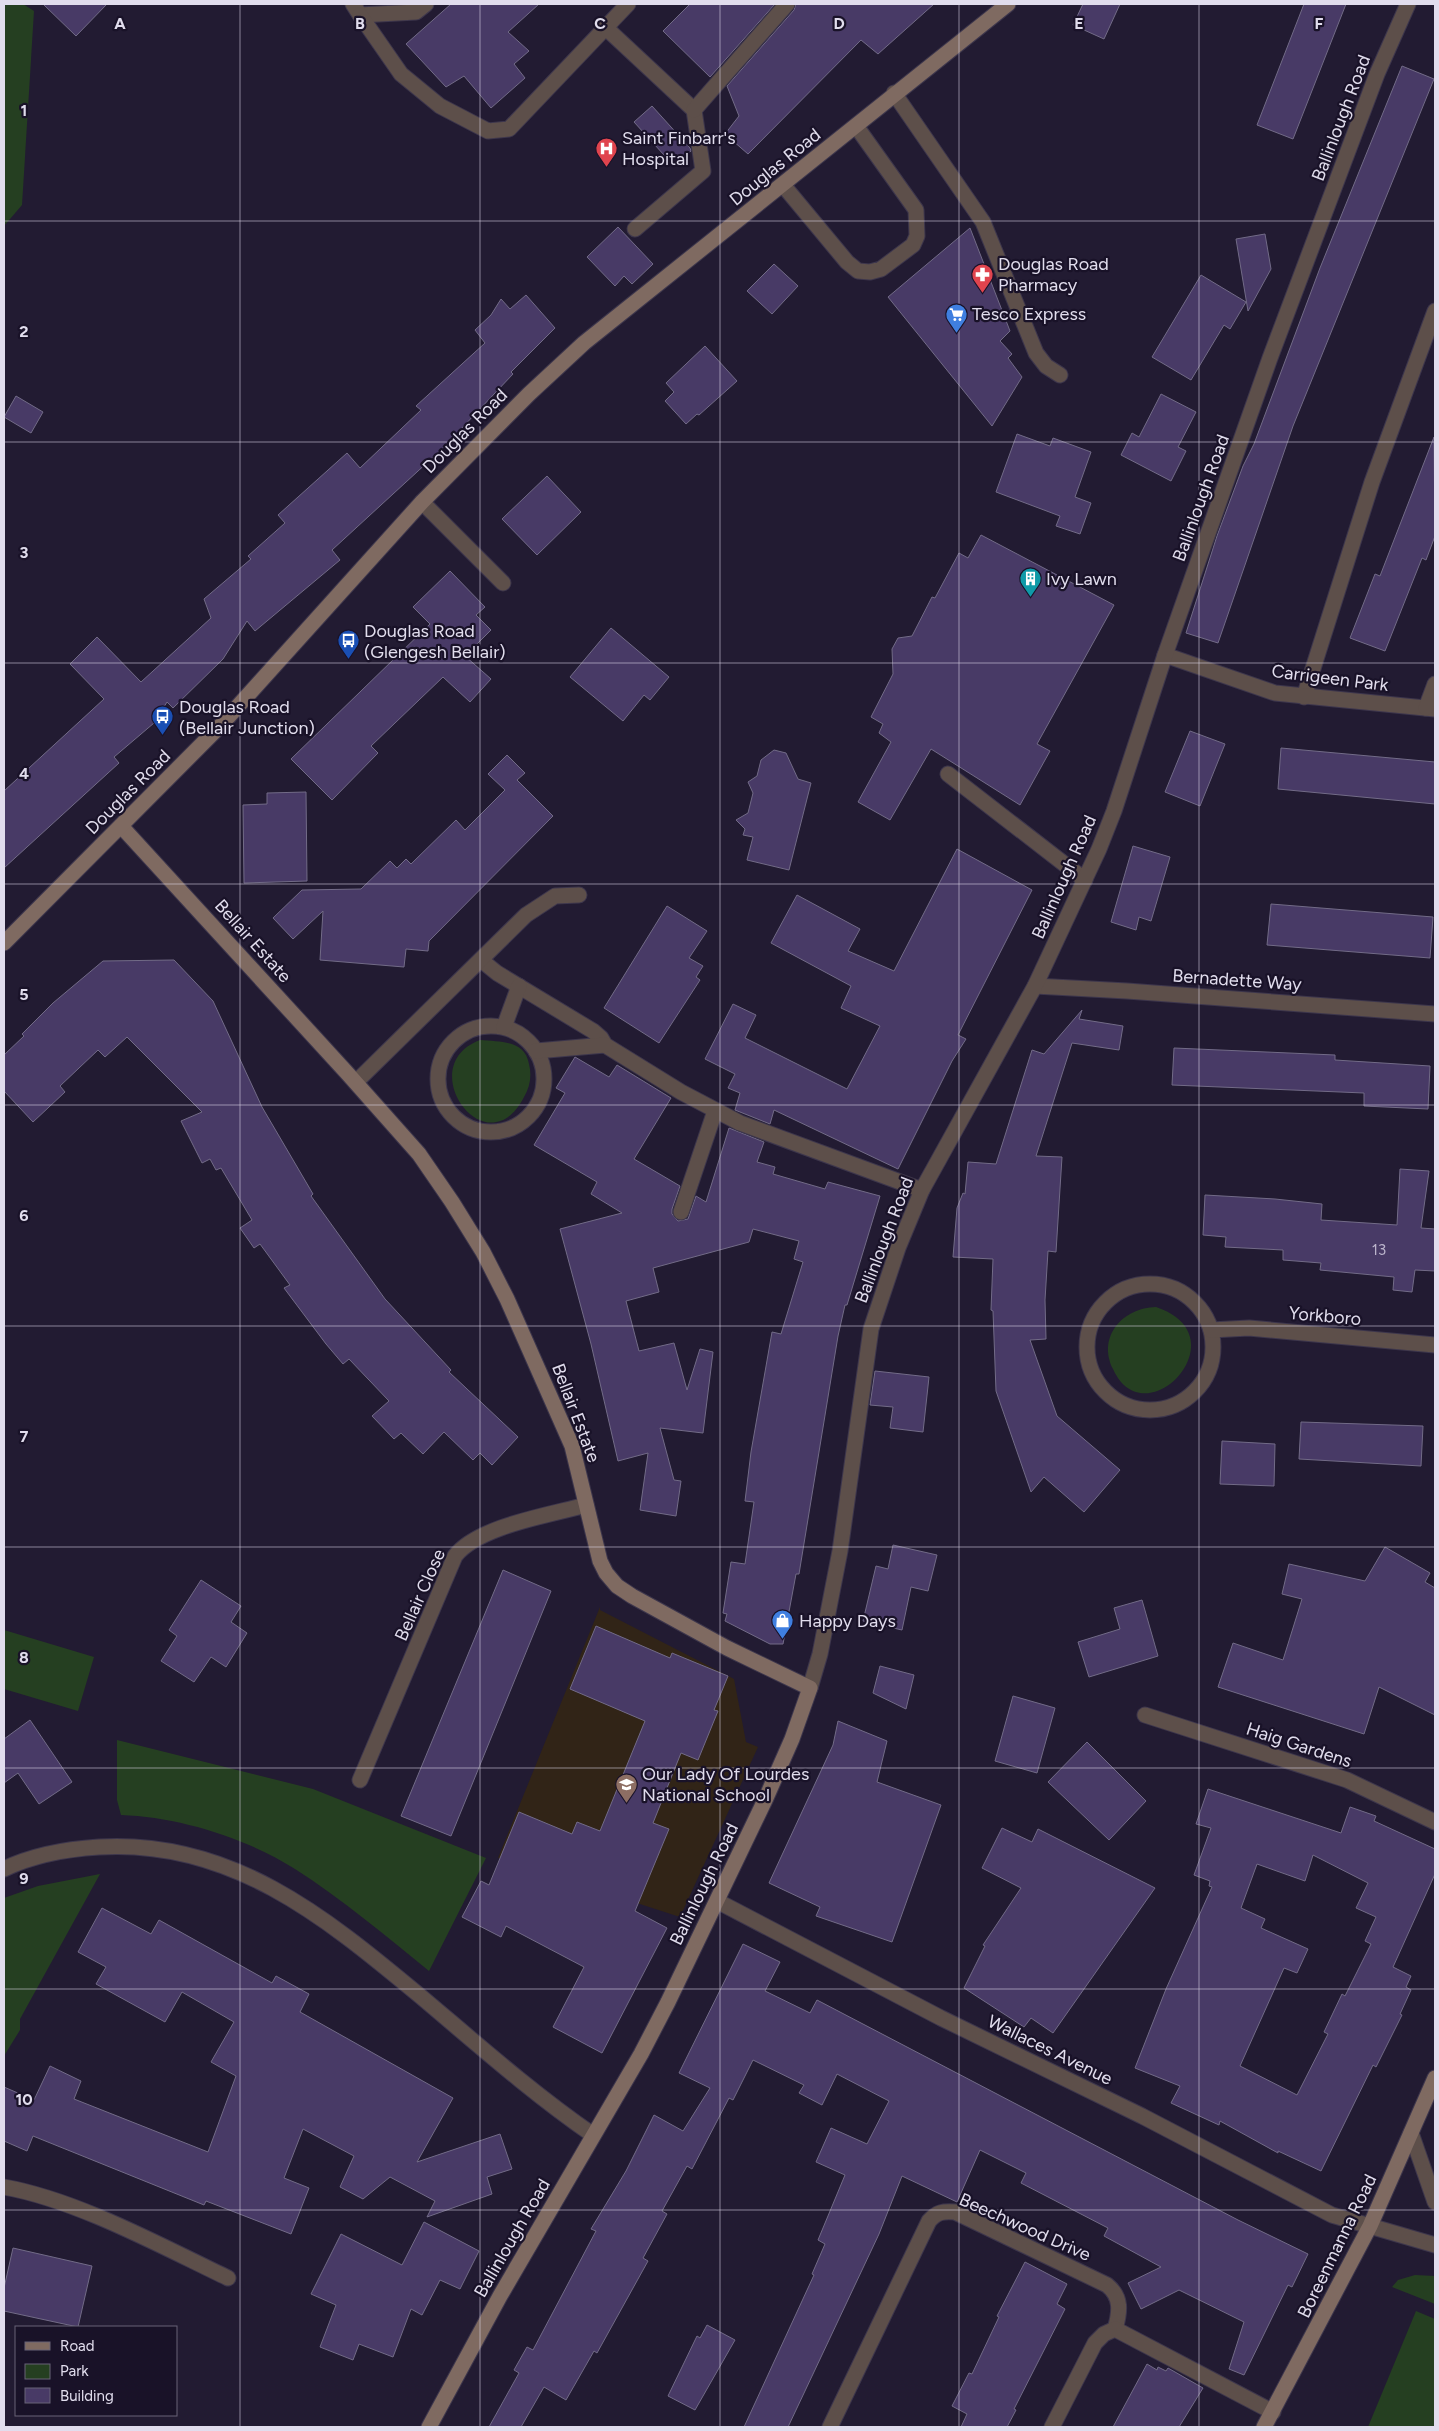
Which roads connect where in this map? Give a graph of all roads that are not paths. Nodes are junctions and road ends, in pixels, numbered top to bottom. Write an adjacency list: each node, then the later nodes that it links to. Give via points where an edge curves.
1 (426, 4): 6 (street, via 416,12)
2 (628, 4): 7 (street)
3 (787, 4): 9 (street)
4 (1008, 4): 8 (street, Douglas Road)
5 (1408, 4): 17 (street, Ballinlough Road, via 1377,74 1270,358)
6 (357, 9): 7 (street, via 401,74 440,106 488,131 508,129)
7 (606, 28): 9 (street)
8 (894, 93): 10 (street, Douglas Road); 14 (street, via 983,222 1036,353 1046,366)
9 (694, 110): 12 (street, via 703,171)
10 (856, 126): 11 (street, Douglas Road); 11 (street, via 916,210 917,236 913,245 882,269 858,271)
11 (783, 185): 15 (street, Douglas Road, via 584,343)
12 (635, 229)
13 (1435, 311): 19 (street, via 1372,482)
14 (1060, 375)
15 (422, 502): 16 (street); 22 (street, Douglas Road, via 227,719)
16 (502, 583)
17 (1165, 655): 19 (street, Carrigeen Park, via 1275,693); 23 (street, Ballinlough Road, via 1114,811)
18 (1435, 684): 20 (street)
19 (1304, 697): 20 (street, Carrigeen Park)
20 (1431, 708)
21 (948, 774): 23 (street)
22 (121, 826): 25 (street, Douglas Road); 33 (street, Bellair Estate)
23 (1084, 880): 28 (street, Ballinlough Road)
24 (578, 895): 26 (street, via 555,896 526,915)
25 (4, 943)
26 (481, 960): 27 (street); 33 (street)
27 (519, 986): 30 (street); 31 (street, via 593,1031)
28 (1035, 986): 29 (street, Bernadette Way); 35 (street, Ballinlough Road)
29 (1435, 1014)
30 (504, 1027): 32 (street, via 520,1034); 32 (street, via 484,1026 466,1031 451,1043 441,1060 437,1078 440,1097 450,1114 465,1126 483,1132 501,1132 532,1114 541,1098 545,1080)
31 (604, 1045): 32 (street); 34 (street)
32 (536, 1051)
33 (356, 1082): 39 (street, Bellair Estate, via 419,1154 483,1252 531,1350 572,1446)
34 (715, 1111): 35 (street, via 765,1134); 36 (street)
35 (922, 1190): 40 (street, Ballinlough Road, via 871,1329 840,1552)
36 (680, 1212)
37 (1211, 1330): 37 (street, via 1213,1351 1208,1372 1181,1402 1161,1410 1140,1410 1116,1400 1093,1376 1086,1354 1088,1332 1096,1313 1110,1298 1128,1287 1156,1285 1188,1296 1202,1311); 38 (street, Yorkboro, via 1249,1328)
38 (1435, 1345)
39 (586, 1504): 40 (street, Bellair Estate, via 600,1561 617,1586 727,1648); 42 (street, Bellair Close, via 484,1533 455,1556)
40 (810, 1688): 45 (street, Ballinlough Road, via 776,1776)
41 (1145, 1715): 43 (street, Haig Gardens, via 1346,1780)
42 (360, 1780)
43 (1435, 1822)
44 (4, 1869): 48 (street, via 17,1862 71,1848 125,1845 196,1856 276,1888 352,1941 544,2099)
45 (717, 1901): 48 (street, Ballinlough Road, via 641,2054); 51 (street, Wallaces Avenue, via 1284,2191 1332,2214)
46 (1435, 2078): 47 (street, Boreenmanna Road)
47 (1411, 2133): 50 (street); 51 (street, Boreenmanna Road)
48 (593, 2135): 56 (street, Ballinlough Road)
49 (4, 2187): 53 (street, via 90,2215)
50 (1435, 2202)
51 (1370, 2226): 52 (street, Wallaces Avenue); 55 (street, Boreenmanna Road)
52 (1435, 2245)
53 (228, 2278)
54 (1115, 2329): 55 (street); 57 (street, Beechwood Drive, via 1119,2304 1113,2290 1106,2285 955,2212 935,2214); 58 (street, via 1095,2343)
55 (1274, 2412): 59 (street, Boreenmanna Road)
56 (429, 2427)
57 (830, 2427)
58 (1052, 2427)
59 (1264, 2427)

